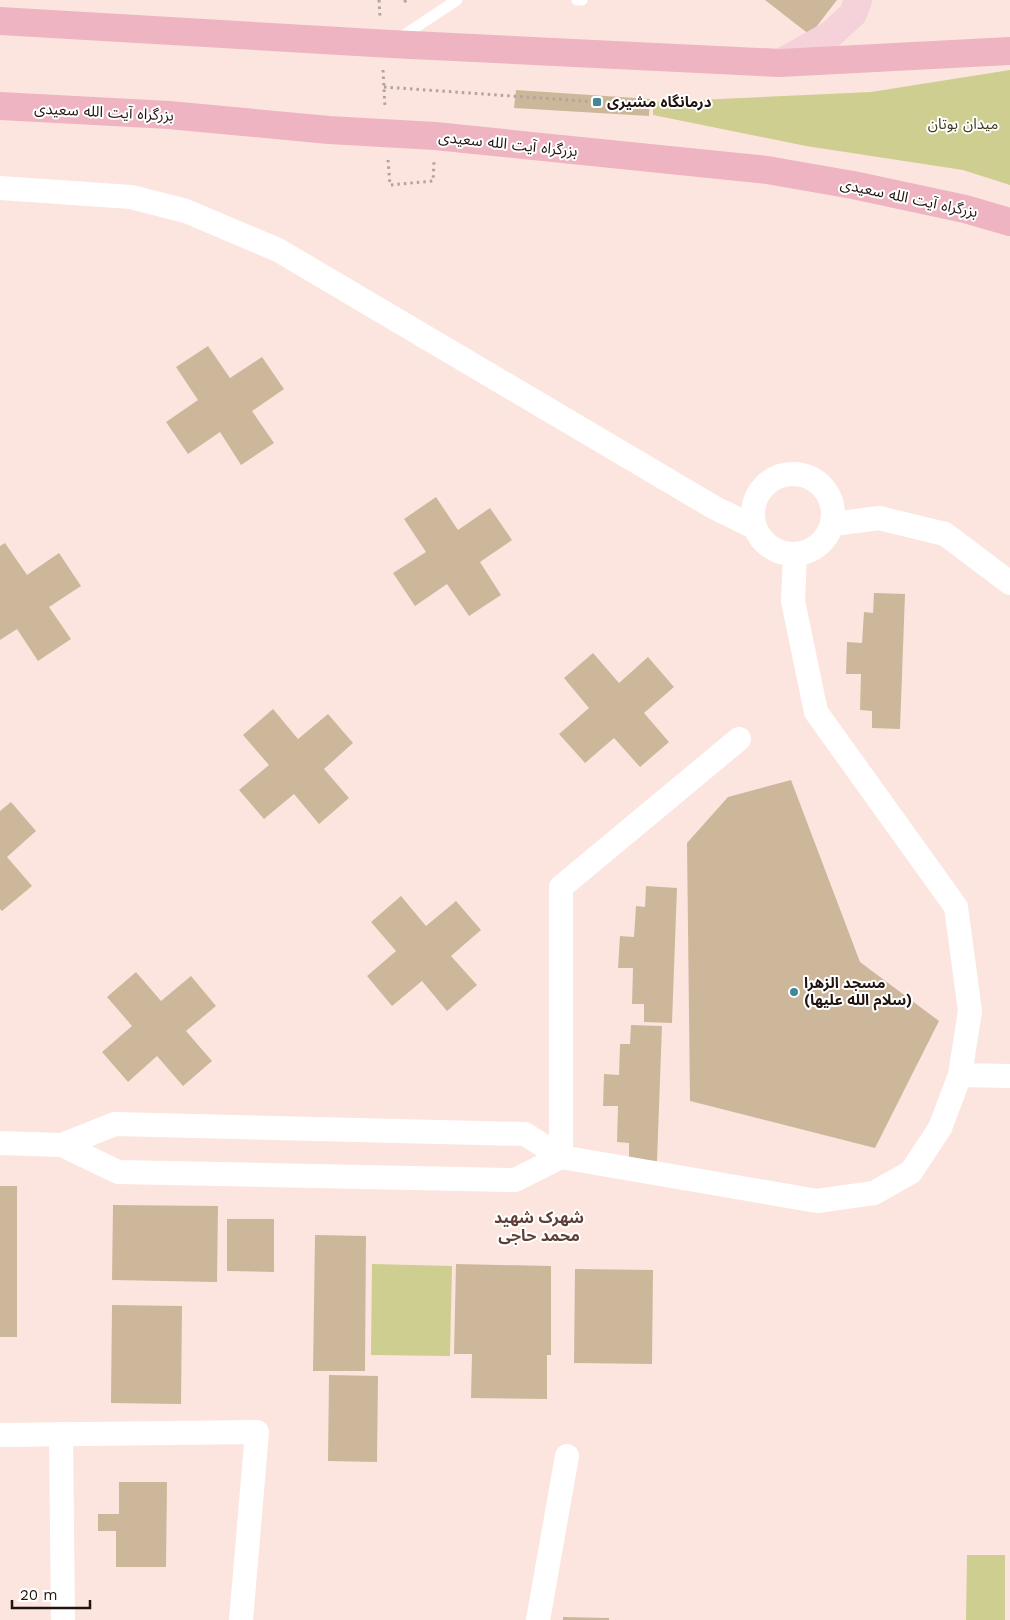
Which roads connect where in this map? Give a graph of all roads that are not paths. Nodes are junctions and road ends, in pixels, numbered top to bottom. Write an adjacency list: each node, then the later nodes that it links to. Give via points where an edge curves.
1 (460, 0): 7 (lane)
2 (577, 0): 3 (lane)
3 (582, 0)
4 (858, 0): 8 (main road, via 853,14 830,35)
5 (0, 21): 7 (highway)
6 (1010, 51): 8 (highway)
7 (387, 56): 8 (highway)
8 (780, 63)
9 (0, 106): 11 (highway, بزرگراه آیت الله سعیدی, via 434,136 767,170 881,191)
10 (0, 188): 13 (street, via 131,198 186,211 278,250 707,503)
11 (1010, 222)
12 (833, 524): 13 (street, via 833,508 821,484 810,477 783,475 770,480 761,489 755,501); 14 (street, via 820,545); 15 (street, via 879,518 945,534)
13 (754, 527): 14 (street, via 770,548)
14 (795, 555): 17 (street, via 793,601 816,712 956,907 970,1011)
15 (1010, 583)
16 (739, 739): 21 (street, via 561,887)
17 (960, 1075): 18 (street); 21 (street, via 940,1128 911,1172 874,1193 817,1201)
18 (1010, 1076)
19 (0, 1143): 20 (street)
20 (62, 1144): 21 (street, via 115,1124 525,1134); 21 (street, via 118,1172 516,1180)
21 (561, 1157)
22 (61, 1434): 23 (street); 25 (street); 26 (street, via 257,1432)
23 (0, 1435)
24 (567, 1456): 27 (street)
25 (63, 1620)
26 (241, 1620)
27 (538, 1620)

